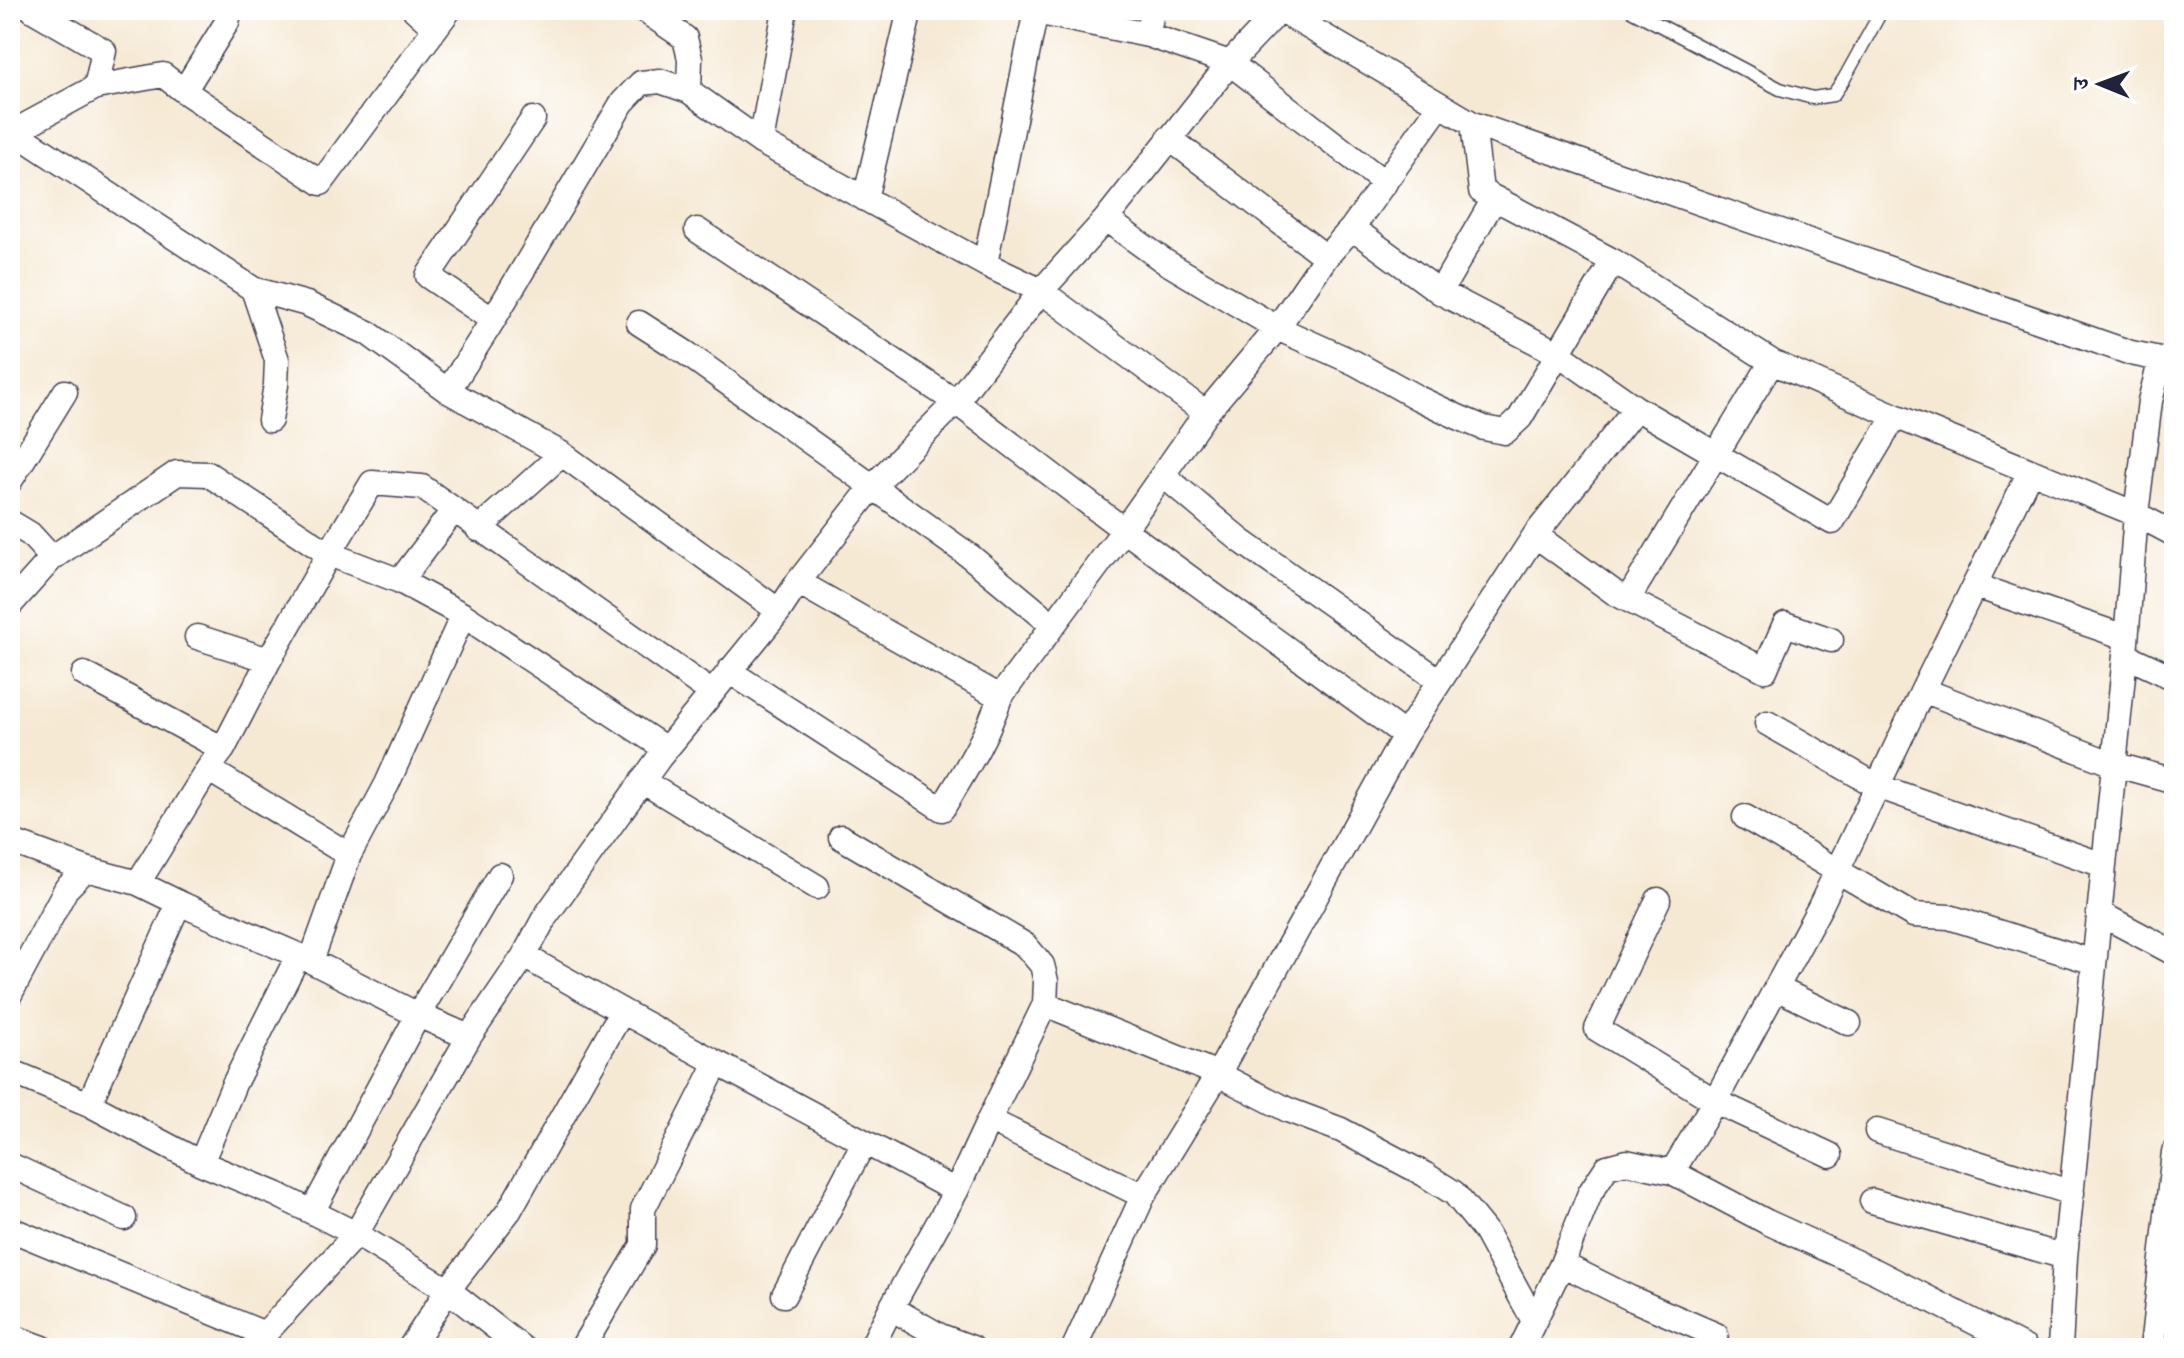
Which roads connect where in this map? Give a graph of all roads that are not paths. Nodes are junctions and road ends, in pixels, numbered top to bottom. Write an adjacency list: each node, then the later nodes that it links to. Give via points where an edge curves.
1 (230, 10): 18 (street)
2 (415, 10): 12 (street)
3 (644, 10): 19 (street, via 685,38)
4 (785, 10): 25 (street)
5 (910, 10): 27 (street)
6 (1152, 10): 13 (street)
7 (1280, 10): 15 (street); 20 (street)
8 (1631, 10): 9 (lane, via 1780,89 1813,98 1833,95)
9 (1882, 10)
10 (1036, 11): 13 (street); 34 (street)
11 (44, 13): 14 (street)
12 (442, 19): 18 (street, via 321,183)
13 (1148, 35): 15 (street)
14 (104, 51): 16 (street); 17 (street)
15 (1230, 63): 24 (street); 26 (street)
16 (142, 79): 17 (street); 18 (street, via 163,75)
17 (96, 87): 23 (street)
18 (184, 91)
19 (689, 91): 25 (street); 38 (street, via 660,81 641,83 622,103)
20 (1440, 105): 22 (street); 26 (street)
21 (533, 119): 38 (street, via 428,276)
22 (1473, 124): 28 (street, via 1481,191); 42 (street, via 2131,353)
23 (12, 134): 35 (street)
24 (1169, 138): 29 (street); 32 (street)
25 (761, 142): 27 (street)
26 (1385, 183): 30 (street)
27 (865, 199): 34 (street)
28 (1494, 199): 33 (street); 37 (street)
29 (1106, 219): 36 (street); 40 (street, via 1164,261)
30 (1352, 228): 32 (street); 37 (street)
31 (697, 230): 46 (street)
32 (1326, 257): 40 (street)
33 (1613, 261): 41 (street); 43 (street)
34 (985, 264): 36 (street)
35 (253, 289): 44 (street, via 307,304 368,333); 50 (street, via 277,360)
36 (1041, 291): 46 (street); 48 (street)
37 (1440, 292): 41 (street)
38 (493, 320): 44 (street)
39 (639, 323): 56 (street)
40 (1277, 328): 41 (street, via 1458,417 1505,432 1520,418); 48 (street)
41 (1559, 354): 47 (street)
42 (2168, 360): 58 (street, via 2150,401)
43 (1772, 362): 49 (street); 52 (street)
44 (448, 391): 51 (street)
45 (65, 392): 55 (street)
46 (956, 402): 56 (street); 61 (street)
47 (1636, 408): 52 (street); 63 (street)
48 (1206, 413): 54 (street)
49 (1895, 416): 52 (street, via 1832,522); 53 (street)
50 (270, 420)
51 (562, 454): 60 (street); 71 (street)
52 (1716, 455): 69 (street)
53 (2030, 472): 58 (street); 68 (street)
54 (1163, 475): 61 (street); 81 (street, via 1240,540)
55 (10, 481)
56 (873, 486): 67 (street); 73 (street)
57 (453, 511): 60 (street); 64 (street, via 422,487 372,483); 66 (street)
58 (2136, 514): 62 (street); 76 (street)
59 (10, 522): 65 (street)
60 (478, 529): 83 (street)
61 (1124, 530): 73 (street); 86 (street)
62 (2174, 534)
63 (1535, 535): 69 (street); 81 (street)
64 (329, 554): 65 (street, via 208,474 177,473); 66 (street); 77 (street)
65 (52, 558): 70 (street)
66 (400, 581): 72 (street)
67 (798, 582): 71 (street); 84 (street)
68 (1976, 586): 76 (street); 82 (street)
69 (1628, 599): 75 (street, via 1765,670 1785,624)
70 (10, 605)
71 (779, 611): 78 (street)
72 (463, 615): 87 (street); 96 (street)
73 (1053, 625): 84 (street)
74 (197, 637): 77 (street)
75 (1831, 640)
76 (2125, 646): 80 (street); 89 (street)
77 (269, 660): 88 (street)
78 (729, 671): 83 (street); 84 (street, via 942,809 977,753)
79 (84, 674): 88 (street)
80 (2174, 678)
81 (1440, 681): 86 (street)
82 (1923, 690): 89 (street); 92 (street)
83 (712, 693): 87 (street)
84 (1000, 697)
85 (1767, 723): 92 (street)
86 (1405, 735): 119 (street)
87 (666, 749): 90 (street)
88 (216, 759): 96 (street); 101 (street)
89 (2113, 764): 91 (street); 97 (street)
90 (642, 781): 102 (street); 107 (street, via 545,917)
91 (2174, 784)
92 (1877, 786): 97 (street); 99 (street)
93 (1745, 817): 99 (street)
94 (841, 837): 112 (street, via 1025,945 1042,965)
95 (10, 841): 98 (street)
96 (349, 855): 108 (street)
97 (2103, 865): 105 (street)
98 (86, 869): 101 (street); 111 (street, via 66,889)
99 (1837, 871): 109 (street, via 1913,915 1949,917); 110 (street)
100 (500, 875): 114 (street)
101 (138, 883): 104 (street)
102 (817, 887)
103 (1658, 900): 120 (street, via 1597,1029)
104 (179, 903): 108 (street); 121 (street)
105 (2099, 913): 106 (street); 109 (street)
106 (2174, 953)
107 (524, 956): 113 (street); 116 (street)
108 (305, 958): 114 (street); 127 (street, via 234,1084)
109 (2094, 962): 132 (street)
110 (1776, 988): 115 (street); 120 (street)
111 (10, 994)
112 (1045, 1004): 119 (street); 122 (street)
113 (622, 1011): 117 (street); 141 (street, via 509,1211)
114 (418, 1015): 116 (street); 135 (street)
115 (1849, 1023)
116 (469, 1037): 138 (street)
117 (717, 1063): 124 (street); 152 (street, via 643,1209 643,1245)
118 (10, 1071): 121 (street)
119 (1218, 1074): 133 (street); 144 (street, via 1341,1130 1454,1193 1485,1231)
120 (1715, 1101): 126 (street); 129 (street)
121 (89, 1104): 127 (street)
122 (989, 1120): 131 (street); 133 (street)
123 (1877, 1131): 132 (street)
124 (864, 1142): 131 (street); 142 (street)
125 (2174, 1152): 130 (street)
126 (1830, 1155)
127 (201, 1163): 135 (street)
128 (10, 1165): 136 (street)
129 (1672, 1172): 140 (street, via 1626,1162 1607,1167 1590,1193); 157 (street)
130 (2172, 1190): 159 (street)
131 (956, 1191): 143 (street)
132 (2072, 1193): 139 (street)
133 (1143, 1196): 155 (street)
134 (1872, 1201): 139 (street)
135 (312, 1212): 138 (street)
136 (124, 1218)
137 (10, 1229): 147 (street)
138 (356, 1234): 141 (street); 147 (street)
139 (2065, 1257): 158 (street)
140 (1562, 1264): 144 (street); 145 (street)
141 (448, 1290): 150 (street); 151 (street)
142 (784, 1295)
143 (891, 1308): 148 (street); 153 (street)
144 (1534, 1321): 156 (street)
145 (1716, 1335)
146 (10, 1336): 149 (street)
147 (258, 1341)
148 (938, 1342): 154 (street)
149 (43, 1348)
150 (410, 1348)
151 (522, 1348)
152 (582, 1348)
153 (871, 1348)
154 (972, 1348)
155 (1074, 1348)
156 (1521, 1348)
157 (2025, 1348)
158 (2060, 1348)
159 (2152, 1348)

